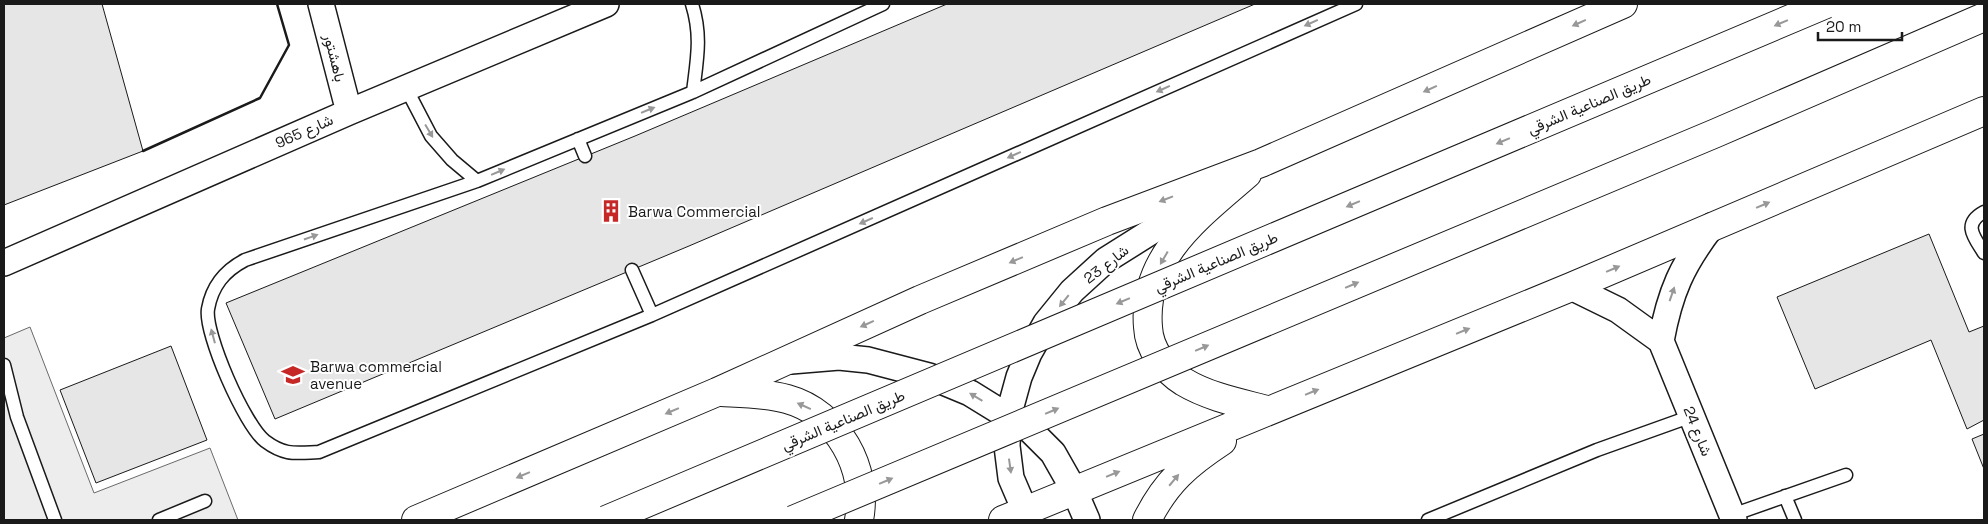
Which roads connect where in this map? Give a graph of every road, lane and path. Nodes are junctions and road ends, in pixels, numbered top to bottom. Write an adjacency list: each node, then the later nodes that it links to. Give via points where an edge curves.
1 (321, 4): 11 (street, باهشتور)
2 (606, 4): 9 (street, شارع 965)
3 (692, 4): 10 (lane, via 698,23)
4 (884, 4): 10 (lane)
5 (1356, 4): 23 (lane, one-way to 23)
6 (1623, 4): 15 (main road, one-way to 15)
7 (1826, 4): 40 (main road, طريق الصناعية الشرقي, one-way to 40, bridge)
8 (1984, 17): 41 (main road, one-way to 8, bridge, via 1716,133)
9 (406, 88): 11 (street, شارع 965); 16 (lane, one-way to 16, via 431,136)
10 (693, 92): 13 (lane, one-way to 10)
11 (349, 112): 20 (street, شارع 965)
12 (1984, 112): 18 (main road, one-way to 12)
13 (578, 139): 14 (lane); 16 (lane, one-way to 13)
14 (585, 156)
15 (1261, 163): 25 (main road, one-way to 25, via 1107,221); 28 (main road, one-way to 28, via 1182,232 1152,280 1146,312 1148,334 1166,369 1202,391); 29 (street, شارع 23, one-way to 29, via 1106,260 1072,291 1046,323 1028,353)
16 (476, 181): 23 (lane, one-way to 16, via 319,452 287,453 264,440 250,423 229,382 212,337 207,312 214,287 230,268 245,260)
17 (1984, 212): 19 (lane, via 1975,217 1972,224 1972,234)
18 (1712, 226): 22 (main road, one-way to 18); 24 (street, one-way to 18, via 1677,279)
19 (1984, 253)
20 (4, 263)
21 (632, 270): 23 (lane)
22 (1571, 287): 24 (street, via 1618,310); 28 (main road, one-way to 22)
23 (652, 316)
24 (1661, 341): 30 (street, شارع 24)
25 (785, 361): 27 (main road); 29 (street, one-way to 25, via 970,392 897,366 839,357)
26 (4, 365): 37 (lane, via 17,417)
27 (717, 392): 39 (main road, one-way to 39); 42 (main road, one-way to 27, via 860,486 854,461 844,442 825,419 810,408 787,399)
28 (1267, 410): 32 (main road, one-way to 28); 44 (main road, one-way to 28, via 1157,500 1177,474)
29 (1008, 416): 32 (street, via 1030,430 1053,453); 35 (street, شارع 23, one-way to 35, via 1007,446)
30 (1692, 416): 36 (street, شارع 24); 45 (lane, via 1597,450)
31 (1846, 474): 33 (lane)
32 (1074, 490): 35 (main road); 43 (street)
33 (1785, 496): 36 (lane); 46 (lane)
34 (205, 501): 38 (lane)
35 (1019, 517)
36 (1733, 518)
37 (55, 520)
38 (159, 520)
39 (416, 520)
40 (606, 520)
41 (793, 520)
42 (858, 520)
43 (1087, 520)
44 (1147, 520)
45 (1428, 520)
46 (1795, 520)

